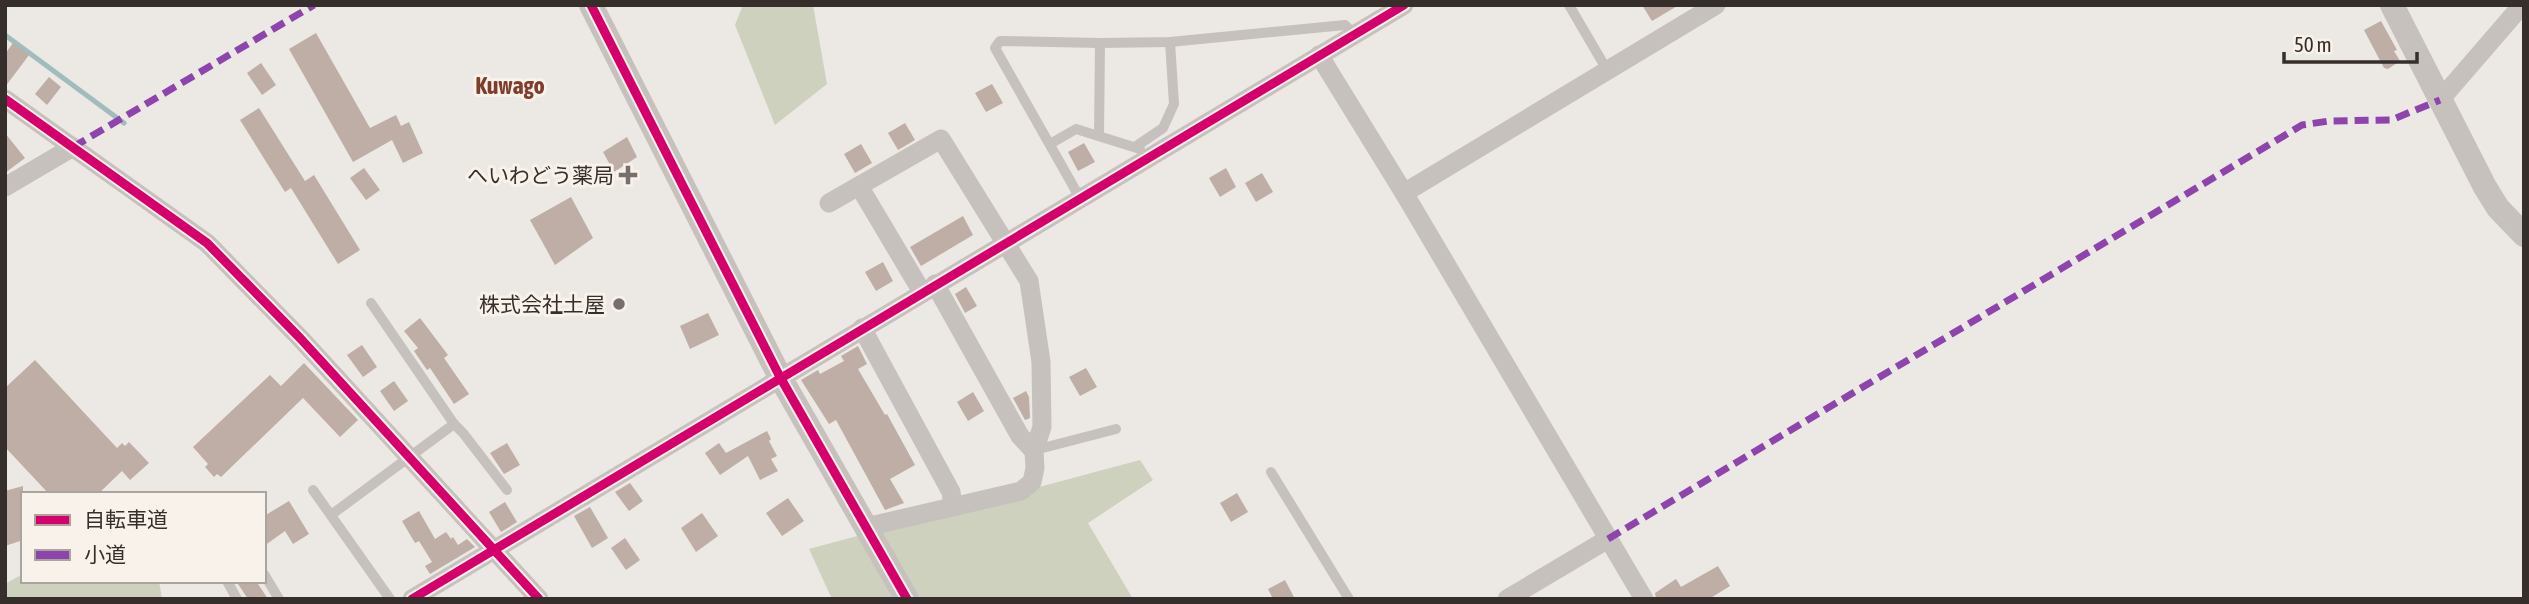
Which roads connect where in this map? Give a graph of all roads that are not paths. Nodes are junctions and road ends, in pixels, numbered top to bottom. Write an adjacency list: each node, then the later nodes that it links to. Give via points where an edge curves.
1 (591, 5): 29 (street)
2 (1404, 5): 7 (street)
3 (1569, 5): 12 (lane)
4 (1716, 5): 12 (street)
5 (2392, 5): 14 (street)
6 (2522, 5): 14 (street)
7 (1381, 11): 8 (street)
8 (1354, 34): 9 (lane, via 1345,24); 11 (street)
9 (1170, 42): 10 (lane); 18 (lane, via 1174,104 1163,128)
10 (1100, 43): 15 (lane); 16 (lane, via 1000,41 995,47)
11 (1319, 55): 18 (street); 21 (street)
12 (1607, 70): 21 (street)
13 (5, 99): 17 (street)
14 (2440, 100): 24 (street, via 2498,208)
15 (1099, 135): 16 (lane, via 1076,129); 18 (lane)
16 (1050, 144): 22 (lane)
17 (73, 147): 20 (street); 33 (street, via 206,243)
18 (1144, 151): 22 (street)
19 (859, 186): 23 (street); 25 (street, via 941,139); 26 (street)
20 (5, 187)
21 (1404, 193): 40 (street)
22 (1080, 198): 25 (street)
23 (829, 203)
24 (2524, 235)
25 (1006, 242): 26 (street); 32 (street, via 1029,281 1041,362 1042,426)
26 (928, 288): 28 (street); 32 (street, via 1020,436)
27 (371, 303): 30 (lane)
28 (862, 328): 29 (street); 37 (street, via 951,492)
29 (780, 377): 39 (street); 41 (street)
30 (454, 424): 33 (lane); 36 (lane)
31 (1116, 429): 32 (lane)
32 (1034, 451): 37 (street, via 1032,482 1021,491)
33 (410, 458): 38 (lane); 41 (street)
34 (1271, 472): 50 (lane)
35 (313, 490): 38 (lane)
36 (507, 490)
37 (953, 506): 39 (street)
38 (331, 515): 46 (lane)
39 (866, 527): 49 (street)
40 (1608, 539): 51 (street); 52 (street)
41 (493, 549): 47 (street); 48 (street)
42 (266, 577): 45 (lane)
43 (228, 583): 44 (lane)
44 (237, 599)
45 (279, 599)
46 (390, 599)
47 (412, 599)
48 (539, 599)
49 (907, 599)
50 (1349, 599)
51 (1507, 599)
52 (1644, 599)

